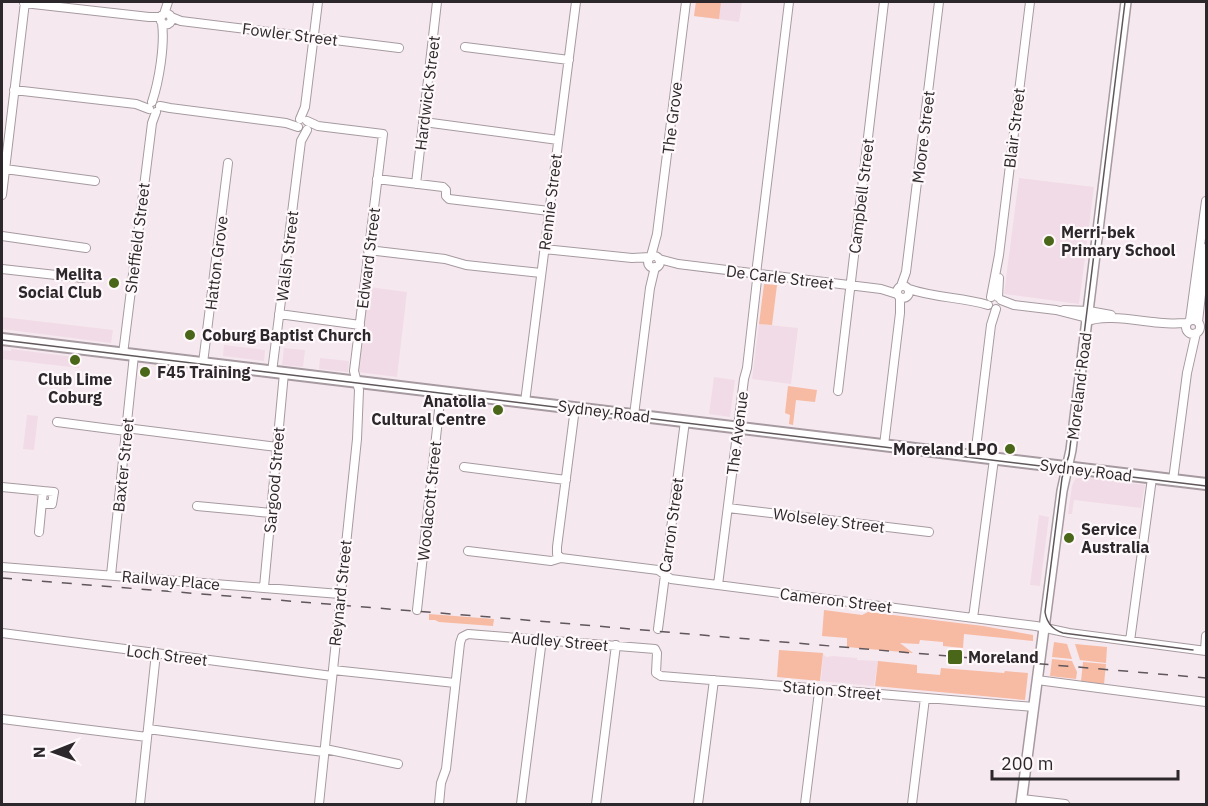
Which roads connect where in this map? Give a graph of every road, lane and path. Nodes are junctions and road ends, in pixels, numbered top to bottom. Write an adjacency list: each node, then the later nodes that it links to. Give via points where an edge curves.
1 (25, 2): 12 (street, Fowler Street); 17 (street)
2 (318, 2): 13 (street, Walsh Street)
3 (437, 2): 19 (street, Hardwick Street)
4 (576, 2): 16 (street, Rennie Street)
5 (686, 2): 35 (street, The Grove)
6 (789, 2): 38 (street, The Avenue)
7 (884, 2): 40 (street, Campbell Street)
8 (939, 2): 41 (street, Moore Street)
9 (1030, 2): 42 (street, Blair Street)
10 (1126, 2): 44 (main road, Moreland Road)
11 (167, 3): 12 (street)
12 (166, 19): 13 (street, Fowler Street); 18 (street, Sheffield Street)
13 (314, 37): 14 (street, Fowler Street); 20 (street, Walsh Street)
14 (399, 48)
15 (465, 48): 16 (street)
16 (569, 60): 21 (street, Rennie Street)
17 (14, 90): 18 (street); 23 (street)
18 (155, 107): 20 (street); 48 (street, Sheffield Street)
19 (424, 122): 21 (street); 26 (street, Hardwick Street)
20 (303, 124): 24 (street, Edward Street, via 383,134); 43 (street, Walsh Street)
21 (558, 140): 29 (street, Rennie Street)
22 (228, 163): 49 (street, Hatton Grove)
23 (5, 169): 25 (street); 27 (street)
24 (377, 179): 26 (street); 34 (street, Edward Street)
25 (95, 181)
26 (416, 184): 29 (street, via 444,188 449,199)
27 (2, 195)
28 (1206, 201): 46 (street)
29 (549, 211): 33 (street, Rennie Street)
30 (2, 236): 31 (street)
31 (86, 248)
32 (1206, 248): 46 (street)
33 (544, 249): 35 (street, De Carle Street); 37 (street, Rennie Street)
34 (368, 250): 37 (street); 45 (street, Edward Street)
35 (653, 261): 38 (street, De Carle Street); 57 (street, The Grove)
36 (2, 269): 39 (street)
37 (541, 273): 55 (street, Rennie Street)
38 (757, 277): 40 (street, De Carle Street); 60 (street, The Avenue)
39 (83, 278)
40 (850, 285): 41 (street, De Carle Street); 53 (street, Campbell Street)
41 (903, 292): 42 (street, De Carle Street); 62 (street, Moore Street)
42 (994, 302): 44 (street, De Carle Street); 64 (street, Blair Street)
43 (279, 314): 45 (street); 50 (street, Walsh Street)
44 (1087, 317): 46 (street, De Carle Street); 67 (main road, Moreland Road)
45 (360, 325): 52 (street, Edward Street, via 354,371)
46 (1196, 327): 70 (street)
47 (2, 339): 48 (highway, Sydney Road)
48 (128, 354): 49 (highway, Sydney Road); 61 (street, Baxter Street)
49 (203, 363): 50 (highway, Sydney Road)
50 (272, 372): 51 (highway, Sydney Road)
51 (284, 373): 52 (highway, Sydney Road); 63 (street, Sargood Street)
52 (357, 382): 54 (highway, Sydney Road); 85 (street, Reynard Street, via 357,439)
53 (838, 391)
54 (441, 392): 55 (highway, Sydney Road); 86 (street, Woolacott Street)
55 (525, 402): 56 (highway, Sydney Road)
56 (575, 408): 57 (highway, Sydney Road); 69 (street)
57 (633, 415): 58 (highway, Sydney Road)
58 (685, 421): 60 (highway, Sydney Road); 81 (street, Carron Street)
59 (57, 422): 61 (street)
60 (738, 427): 62 (highway, Sydney Road); 74 (street, The Avenue)
61 (126, 429): 63 (street); 82 (street, Baxter Street)
62 (884, 445): 64 (highway, Sydney Road)
63 (277, 447): 75 (street, Sargood Street)
64 (975, 456): 65 (highway, Sydney Road)
65 (994, 459): 67 (highway, Sydney Road); 87 (street)
66 (464, 467): 69 (street)
67 (1067, 467): 68 (highway, Sydney Road); 88 (main road, Moreland Road)
68 (1152, 478): 70 (highway, Sydney Road); 93 (street)
69 (566, 480): 79 (street, via 557,551)
70 (1173, 480): 71 (highway, Sydney Road)
71 (1206, 484)
72 (2, 487): 76 (street, via 43,491)
73 (197, 506): 75 (street)
74 (728, 508): 77 (street, Wolseley Street); 83 (street, The Avenue)
75 (271, 513): 84 (street, Sargood Street)
76 (39, 532)
77 (929, 532)
78 (468, 551): 79 (street, Cameron Street, via 551,561)
79 (561, 558): 81 (street, Cameron Street, via 658,570)
80 (2, 567): 82 (street, Railway Place)
81 (664, 574): 83 (street, Cameron Street, via 671,579); 89 (street, Carron Street)
82 (111, 575): 84 (street, Railway Place)
83 (718, 585): 87 (street, Cameron Street)
84 (264, 587): 85 (street, Railway Place)
85 (340, 594): 98 (street, Reynard Street)
86 (417, 610)
87 (973, 618): 88 (street, Cameron Street)
88 (1044, 627): 93 (street, Cameron Street); 100 (main road, Moreland Road)
89 (658, 629)
90 (2, 633): 97 (street, Loch Street)
91 (1206, 636): 96 (street)
92 (542, 639): 94 (street, Audley Street); 101 (street, Audley Street, via 463,635); 114 (street)
93 (1130, 641): 96 (street, Cameron Street)
94 (616, 645): 95 (street, Audley Street); 115 (street)
95 (656, 649): 99 (street, Station Street, via 659,675)
96 (1206, 650)
97 (156, 653): 98 (street, Loch Street); 107 (street)
98 (332, 673): 101 (street, Loch Street); 108 (street, Reynard Street)
99 (714, 680): 102 (street, Station Street); 116 (street)
100 (1037, 680): 104 (street); 105 (main road, Moreland Road)
101 (455, 683): 113 (street)
102 (819, 692): 103 (street, Station Street); 117 (street)
103 (925, 698): 105 (street, Station Street); 118 (street)
104 (1206, 702)
105 (1034, 706): 110 (main road, Moreland Road)
106 (2, 719): 107 (street)
107 (147, 733): 108 (street); 111 (street)
108 (324, 750): 109 (street); 112 (street, Reynard Street)
109 (398, 764)
110 (1021, 802): 119 (street)
111 (140, 804)
112 (318, 804)
113 (440, 804)
114 (521, 804)
115 (596, 804)
116 (698, 804)
117 (805, 804)
118 (912, 804)
119 (1065, 804)

